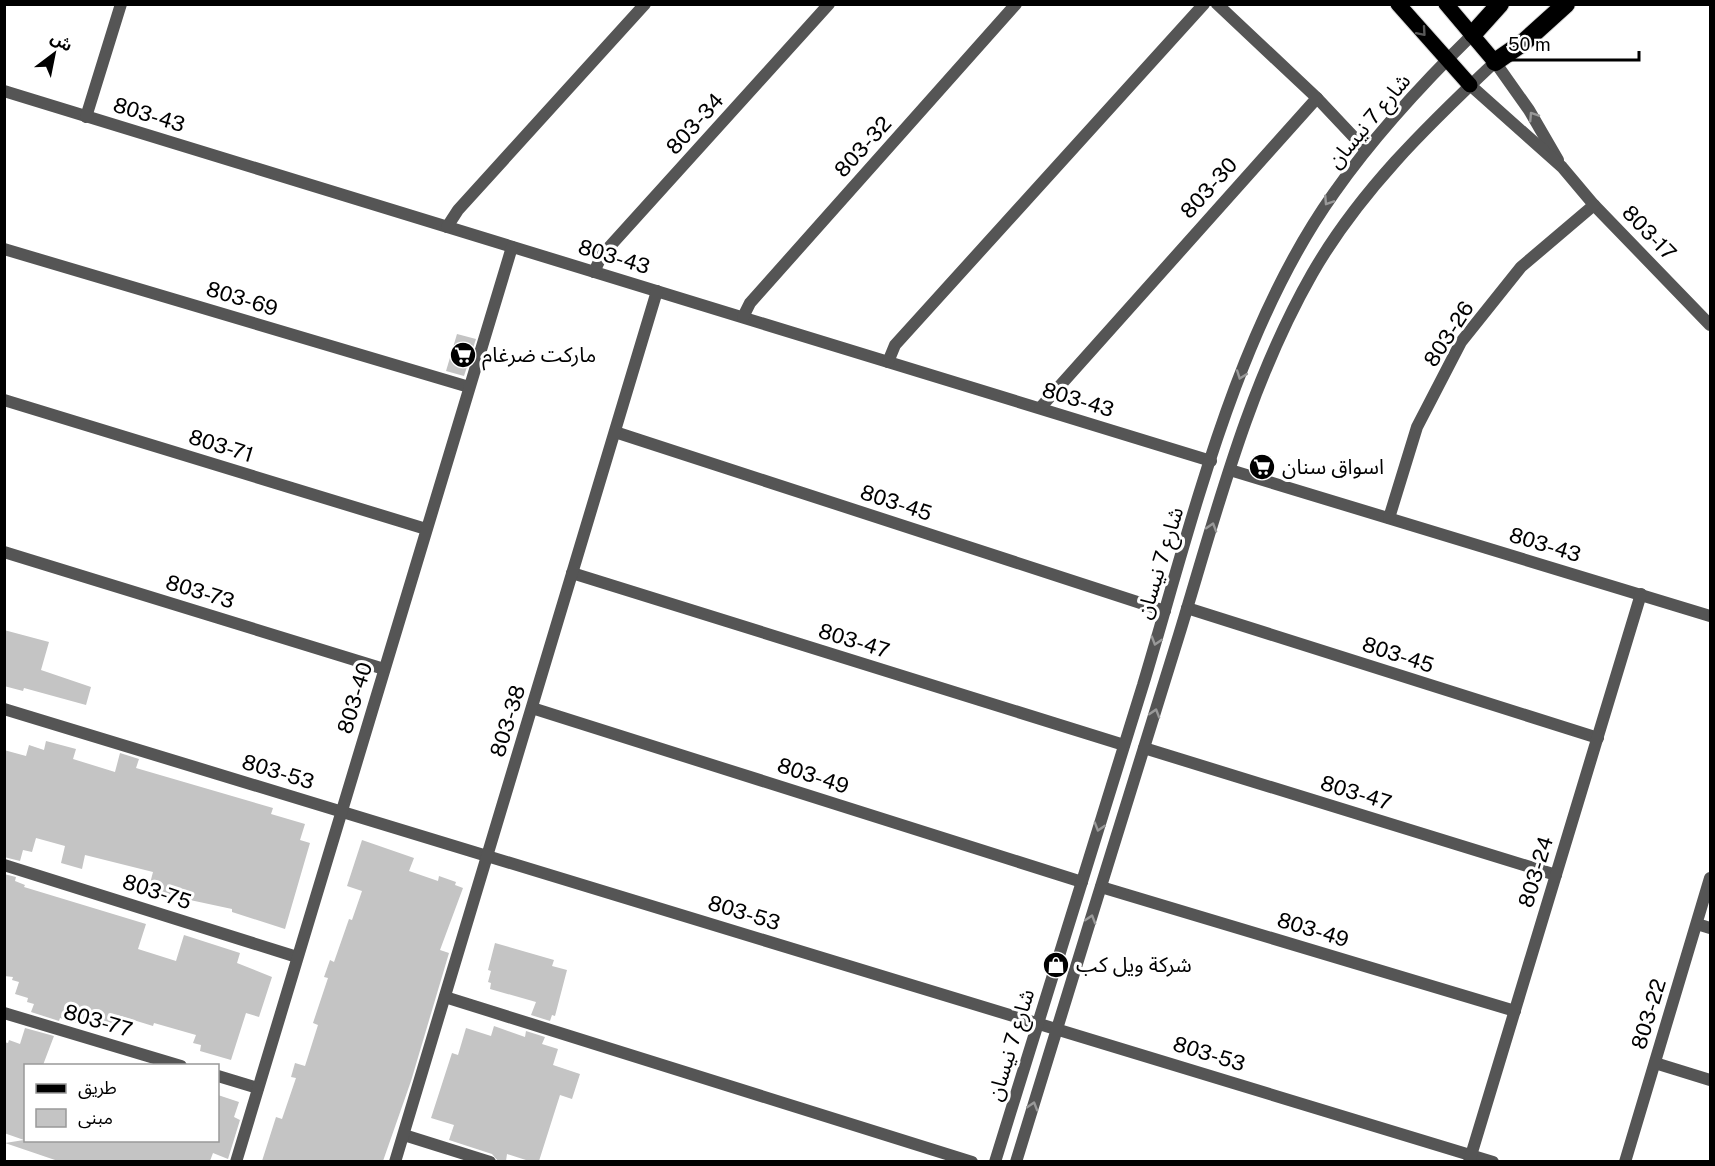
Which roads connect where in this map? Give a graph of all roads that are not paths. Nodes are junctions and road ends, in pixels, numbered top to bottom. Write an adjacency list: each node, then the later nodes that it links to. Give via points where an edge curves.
1 (121, 4): 17 (street)
2 (645, 4): 21 (street, via 458,210)
3 (829, 4): 24 (street, 803-34, via 602,255)
4 (1016, 4): 26 (street, 803-32, via 750,303)
5 (1204, 4): 28 (street, via 895,345)
6 (1217, 4): 16 (street)
7 (1398, 4): 12 (main road, one-way to 12)
8 (1446, 4): 11 (main road)
9 (1500, 4): 11 (highway)
10 (1566, 4): 13 (highway)
11 (1473, 34): 12 (street, شارع 7 نيسان); 13 (main road)
12 (1447, 60): 14 (main road); 18 (street, شارع 7 نيسان)
13 (1495, 62): 14 (street, شارع 7 نيسان); 19 (street, 803-17, one-way to 13, via 1535,119)
14 (1470, 85): 19 (street, 803-17); 34 (street, شارع 7 نيسان, via 1383,174 1313,273 1263,378)
15 (4, 92): 17 (street, 803-43)
16 (1317, 98): 18 (street); 31 (street, 803-30)
17 (86, 117): 21 (street, 803-43)
18 (1366, 150): 33 (street, شارع 7 نيسان, one-way to 33, via 1333,194 1274,298 1243,370)
19 (1562, 167): 20 (street, 803-17)
20 (1594, 205): 27 (street, 803-17); 35 (street, 803-26, via 1521,267 1461,342 1417,427)
21 (447, 227): 22 (street, 803-43)
22 (512, 247): 24 (street, 803-43); 29 (street, 803-40)
23 (4, 249): 29 (street, 803-69)
24 (594, 272): 25 (street, 803-43)
25 (657, 291): 26 (street, 803-43); 32 (street, 803-38)
26 (743, 317): 28 (street, 803-43)
27 (1710, 325)
28 (888, 362): 31 (street, 803-43)
29 (469, 387): 36 (street, 803-40)
30 (4, 400): 36 (street, 803-71)
31 (1040, 408): 33 (street, 803-43)
32 (615, 432): 38 (street, 803-38); 41 (street, 803-45)
33 (1212, 461): 41 (street, شارع 7 نيسان)
34 (1230, 470): 35 (street, 803-43); 40 (street, شارع 7 نيسان, one-way to 34)
35 (1389, 518): 39 (street, 803-43)
36 (426, 529): 43 (street, 803-40)
37 (4, 552): 43 (street, 803-73)
38 (572, 573): 44 (street, 803-38); 47 (street, 803-47)
39 (1641, 594): 42 (street, 803-43); 46 (street, 803-24)
40 (1187, 608): 46 (street, 803-45); 48 (street, شارع 7 نيسان, one-way to 40)
41 (1165, 611): 47 (street, شارع 7 نيسان, one-way to 47)
42 (1710, 616)
43 (384, 669): 49 (street, 803-40)
44 (532, 708): 50 (street, 803-38); 54 (street, 803-49)
45 (4, 709): 49 (street, 803-53)
46 (1598, 738): 52 (street, 803-24)
47 (1124, 745): 54 (street, شارع 7 نيسان, one-way to 54)
48 (1144, 748): 52 (street, 803-47); 55 (street, شارع 7 نيسان)
49 (341, 812): 50 (street, 803-53); 58 (street, 803-40)
50 (488, 856): 59 (street, 803-38); 62 (street, 803-53)
51 (4, 865): 58 (street, 803-75)
52 (1556, 875): 60 (street, 803-24)
53 (1710, 878): 56 (street, 803-22)
54 (1082, 882): 62 (street, شارع 7 نيسان)
55 (1101, 887): 60 (street, 803-49); 63 (street, شارع 7 نيسان, one-way to 55)
56 (1697, 924): 57 (street); 65 (street, 803-22)
57 (1710, 928)
58 (297, 957): 68 (street, 803-40)
59 (445, 997): 69 (street, 803-38); 74 (street)
60 (1515, 1011): 70 (street, 803-24)
61 (4, 1013): 64 (street, 803-77)
62 (1039, 1023): 63 (street, 803-53); 75 (street, شارع 7 نيسان)
63 (1057, 1029): 70 (street, 803-53); 76 (street, شارع 7 نيسان, one-way to 63)
64 (178, 1064)
65 (1655, 1064): 67 (street); 78 (street, 803-22)
66 (219, 1076): 68 (street)
67 (1710, 1080)
68 (258, 1088): 71 (street, 803-40)
69 (404, 1134): 72 (street, 803-38); 73 (street)
70 (1470, 1158): 77 (street, 803-53)
71 (236, 1161)
72 (395, 1161)
73 (490, 1161)
74 (972, 1161)
75 (995, 1161)
76 (1016, 1161)
77 (1493, 1161)
78 (1625, 1161)

